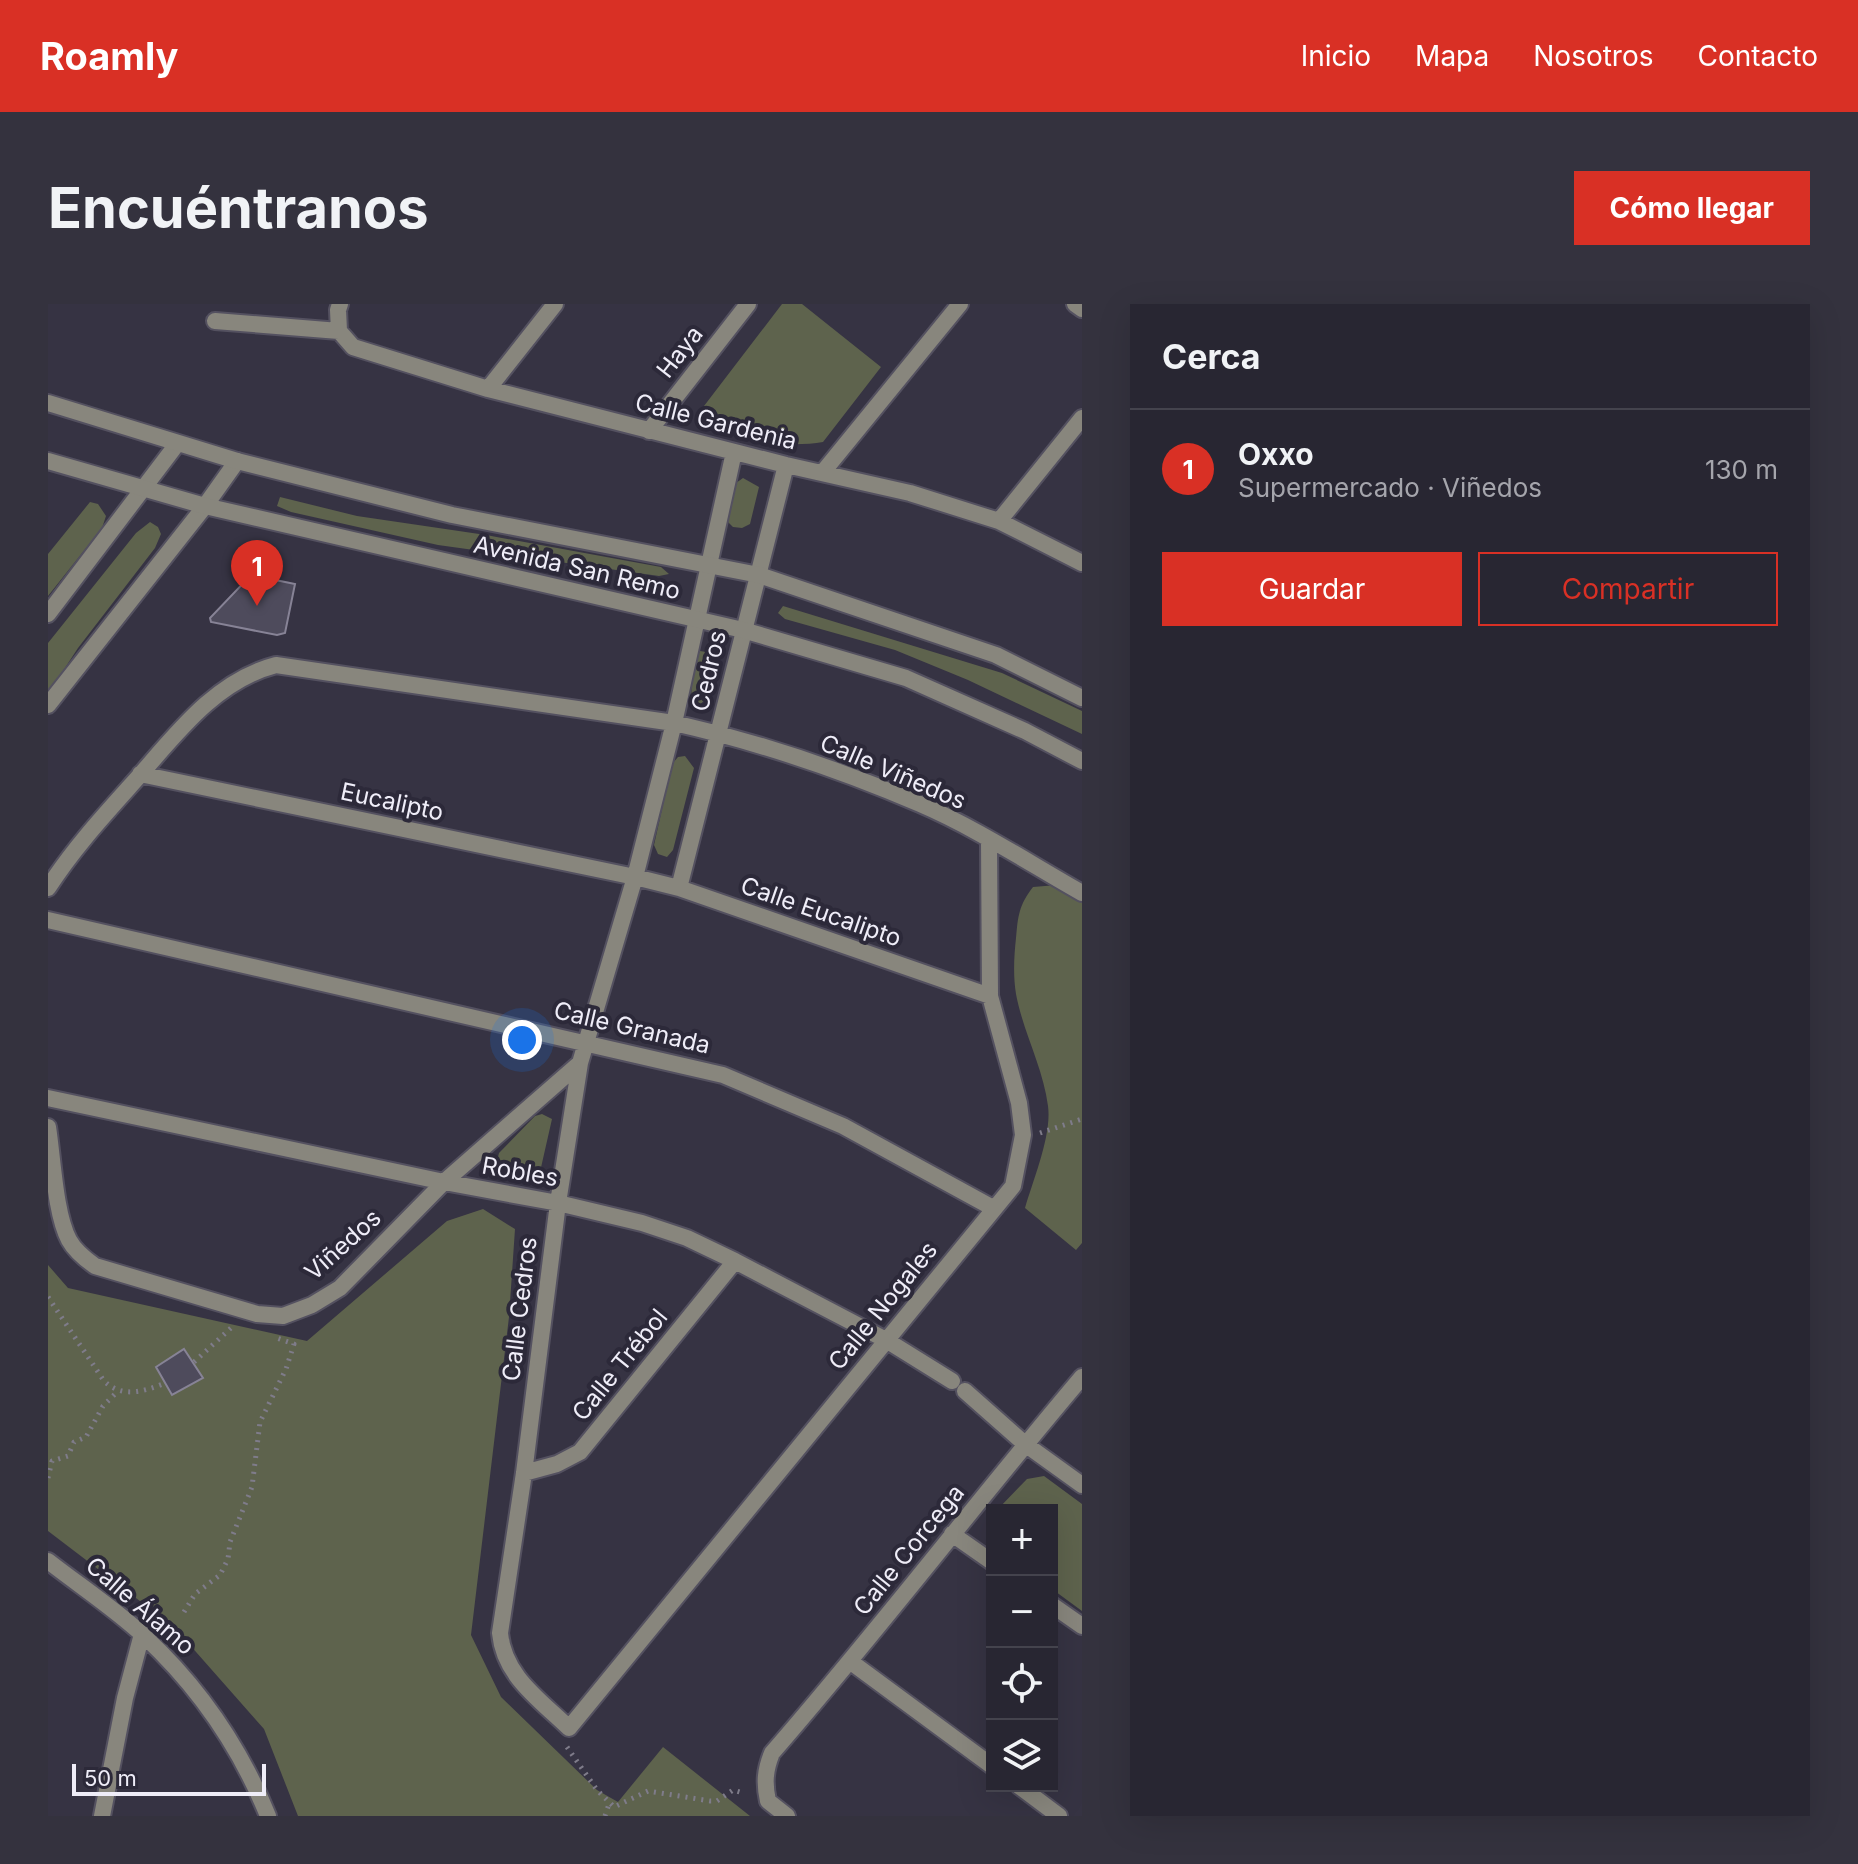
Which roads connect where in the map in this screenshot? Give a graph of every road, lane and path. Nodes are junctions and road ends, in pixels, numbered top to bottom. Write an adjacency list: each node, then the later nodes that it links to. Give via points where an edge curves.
1 (340, 304): 8 (street)
2 (555, 304): 9 (street)
3 (748, 304): 12 (street, Haya)
4 (960, 304): 18 (street)
5 (1075, 304): 6 (street)
6 (1082, 309)
7 (215, 321): 8 (street)
8 (339, 331): 9 (street, Calle Gardenia, via 353,347)
9 (488, 389): 12 (street, Calle Gardenia)
10 (48, 403): 13 (street, Avenida San Remo)
11 (1082, 418): 21 (street)
12 (649, 431): 14 (street, Calle Gardenia)
13 (177, 444): 16 (street, Avenida San Remo); 19 (street)
14 (734, 452): 17 (street, Calle Gardenia); 23 (street, Cedros)
15 (48, 461): 19 (street, Avenida San Remo)
16 (237, 461): 20 (street); 23 (street, Avenida San Remo, via 452,515)
17 (786, 465): 18 (street, Calle Gardenia); 24 (street, Cedros)
18 (823, 472): 21 (street, Calle Gardenia)
19 (143, 490): 20 (street, Avenida San Remo); 25 (street)
20 (205, 506): 26 (street, Avenida San Remo); 29 (street)
21 (999, 521): 22 (street, Calle Gardenia)
22 (1082, 563)
23 (709, 565): 24 (street, Avenida San Remo); 26 (street, Cedros)
24 (759, 575): 27 (street, Cedros); 28 (street, Avenida San Remo, via 996,655)
25 (48, 614)
26 (697, 620): 27 (street, Avenida San Remo); 30 (street, Cedros)
27 (743, 630): 31 (street, Cedros); 32 (street, Avenida San Remo, via 906,678)
28 (1082, 698)
29 (48, 705)
30 (674, 723): 31 (street, Calle Viñedos); 33 (street, via 276,665 254,670 210,700); 35 (street, Cedros)
31 (719, 733): 34 (street, Calle Viñedos, via 922,805); 37 (street, Cedros)
32 (1082, 761)
33 (140, 774): 35 (street, Eucalipto); 36 (street, via 94,824)
34 (989, 840): 38 (street, Calle Viñedos); 40 (street, Calle Nogales)
35 (635, 877): 37 (street, Calle Eucalipto); 41 (street, Calle Cedros)
36 (48, 888)
37 (679, 888): 40 (street, Calle Eucalipto)
38 (1082, 893)
39 (48, 920): 41 (street, Calle Granada)
40 (990, 996): 46 (street, Calle Nogales)
41 (586, 1042): 42 (street, Calle Cedros); 49 (street, Calle Granada, via 723,1075 843,1126)
42 (580, 1063): 47 (street, Viñedos); 48 (street, Calle Cedros)
43 (48, 1098): 47 (street, Robles)
44 (1082, 1119): 46 (path)
45 (48, 1127): 52 (street, Viñedos, via 61,1220 80,1255 95,1266)
46 (1023, 1135): 49 (street, Calle Nogales, via 1013,1186)
47 (444, 1182): 48 (street, Robles); 52 (street, Viñedos, via 340,1288 283,1316)
48 (558, 1203): 50 (street, Robles, via 642,1223); 60 (street, Calle Cedros)
49 (993, 1208): 54 (street, Calle Nogales)
50 (735, 1261): 54 (street, Robles); 60 (street, Calle Trébol, via 580,1452)
51 (48, 1297): 58 (path, via 104,1381)
52 (242, 1310): 55 (path, via 230,1330)
53 (272, 1336): 67 (path, via 294,1344 260,1422 252,1487 220,1575 195,1594)
54 (886, 1340): 59 (street, Robles, via 958,1386); 72 (street, Calle Nogales)
55 (194, 1362)
56 (1082, 1377): 59 (street, Calle Corcega)
57 (163, 1384): 58 (path, via 142,1392)
58 (118, 1391): 61 (path, via 86,1437 74,1442 68,1456 52,1461)
59 (1025, 1444): 62 (street, Robles); 63 (street, Calle Corcega)
60 (524, 1473): 71 (street, Calle Cedros, via 501,1649 518,1680)
61 (48, 1478)
62 (1082, 1485)
63 (952, 1534): 64 (street); 70 (street, Calle Corcega)
64 (986, 1558)
65 (48, 1561): 69 (street, Calle Álamo)
66 (1058, 1609): 68 (street)
67 (184, 1612)
68 (1082, 1626)
69 (142, 1634): 77 (street); 78 (street, Calle Álamo, via 220,1723)
70 (851, 1662): 73 (street); 80 (street, Calle Corcega, via 766,1766 768,1801)
71 (548, 1708): 72 (street, Calle Cedros); 76 (path, via 569,1753)
72 (569, 1728)
73 (986, 1762)
74 (1027, 1792): 81 (street)
75 (743, 1793): 76 (path, via 733,1790 710,1801 648,1791 614,1807)
76 (609, 1804): 79 (path)
77 (102, 1816)
78 (268, 1816)
79 (605, 1816)
80 (787, 1816)
81 (1059, 1816)

